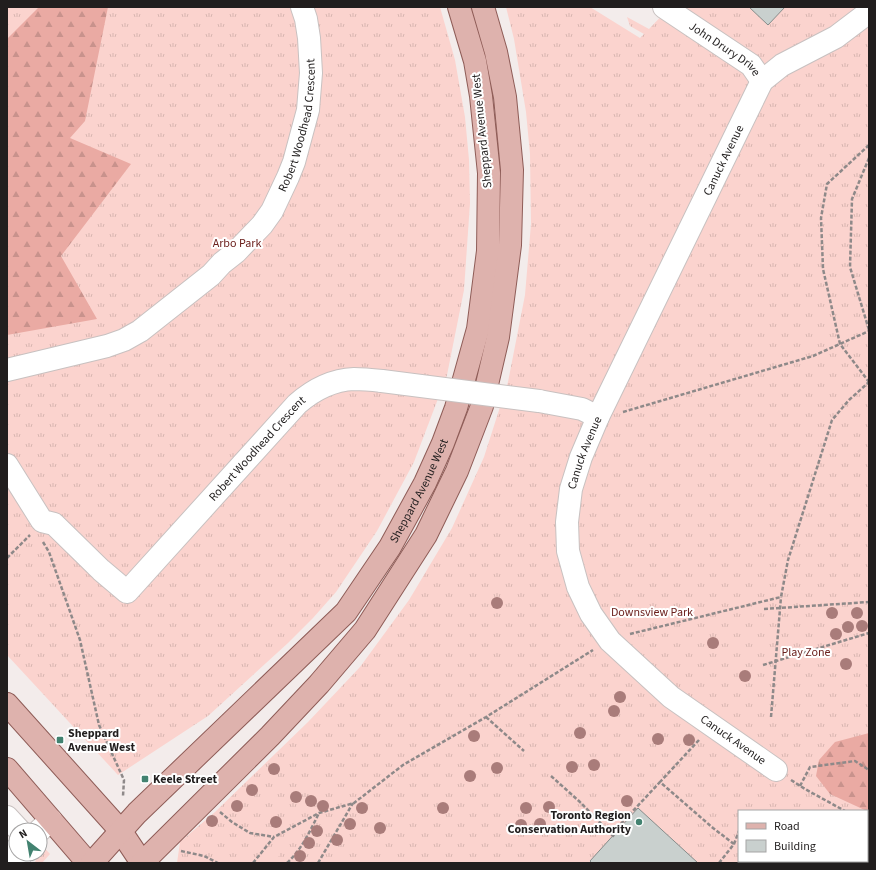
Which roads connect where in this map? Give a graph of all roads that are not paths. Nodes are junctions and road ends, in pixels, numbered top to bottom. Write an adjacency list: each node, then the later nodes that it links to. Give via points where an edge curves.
1 (302, 7): 7 (street, Robert Woodhead Crescent, via 306,19 311,73 308,110 288,177 272,211 262,225 211,275 140,331 107,346)
2 (459, 7): 15 (main road, Sheppard Avenue West, via 475,61 482,104 489,173 488,252 478,329 456,408 443,443 425,483 390,547 346,612)
3 (483, 7): 18 (main road, Sheppard Avenue West, via 505,97 512,170 510,245 498,337 482,406 457,471 426,536 364,630 319,684 270,736)
4 (664, 7): 6 (street, John Drury Drive, via 751,65)
5 (869, 12): 6 (street, via 836,37 782,65)
6 (762, 81): 8 (street, Canuck Avenue)
7 (7, 370)
8 (598, 416): 9 (street, Robert Woodhead Crescent, bridge, via 539,401 382,381 353,379 318,388 296,404 127,592 54,524 39,525); 11 (street, Canuck Avenue, via 571,489 567,522 568,551 578,587 591,614 610,641 671,697)
9 (7, 465)
10 (7, 704): 15 (main road)
11 (776, 770)
12 (10, 778): 13 (main road)
13 (43, 822)
14 (48, 828): 16 (main road)
15 (120, 830): 17 (main road, Sheppard Avenue West); 18 (main road)
16 (88, 863)
17 (92, 863)
18 (142, 863)

